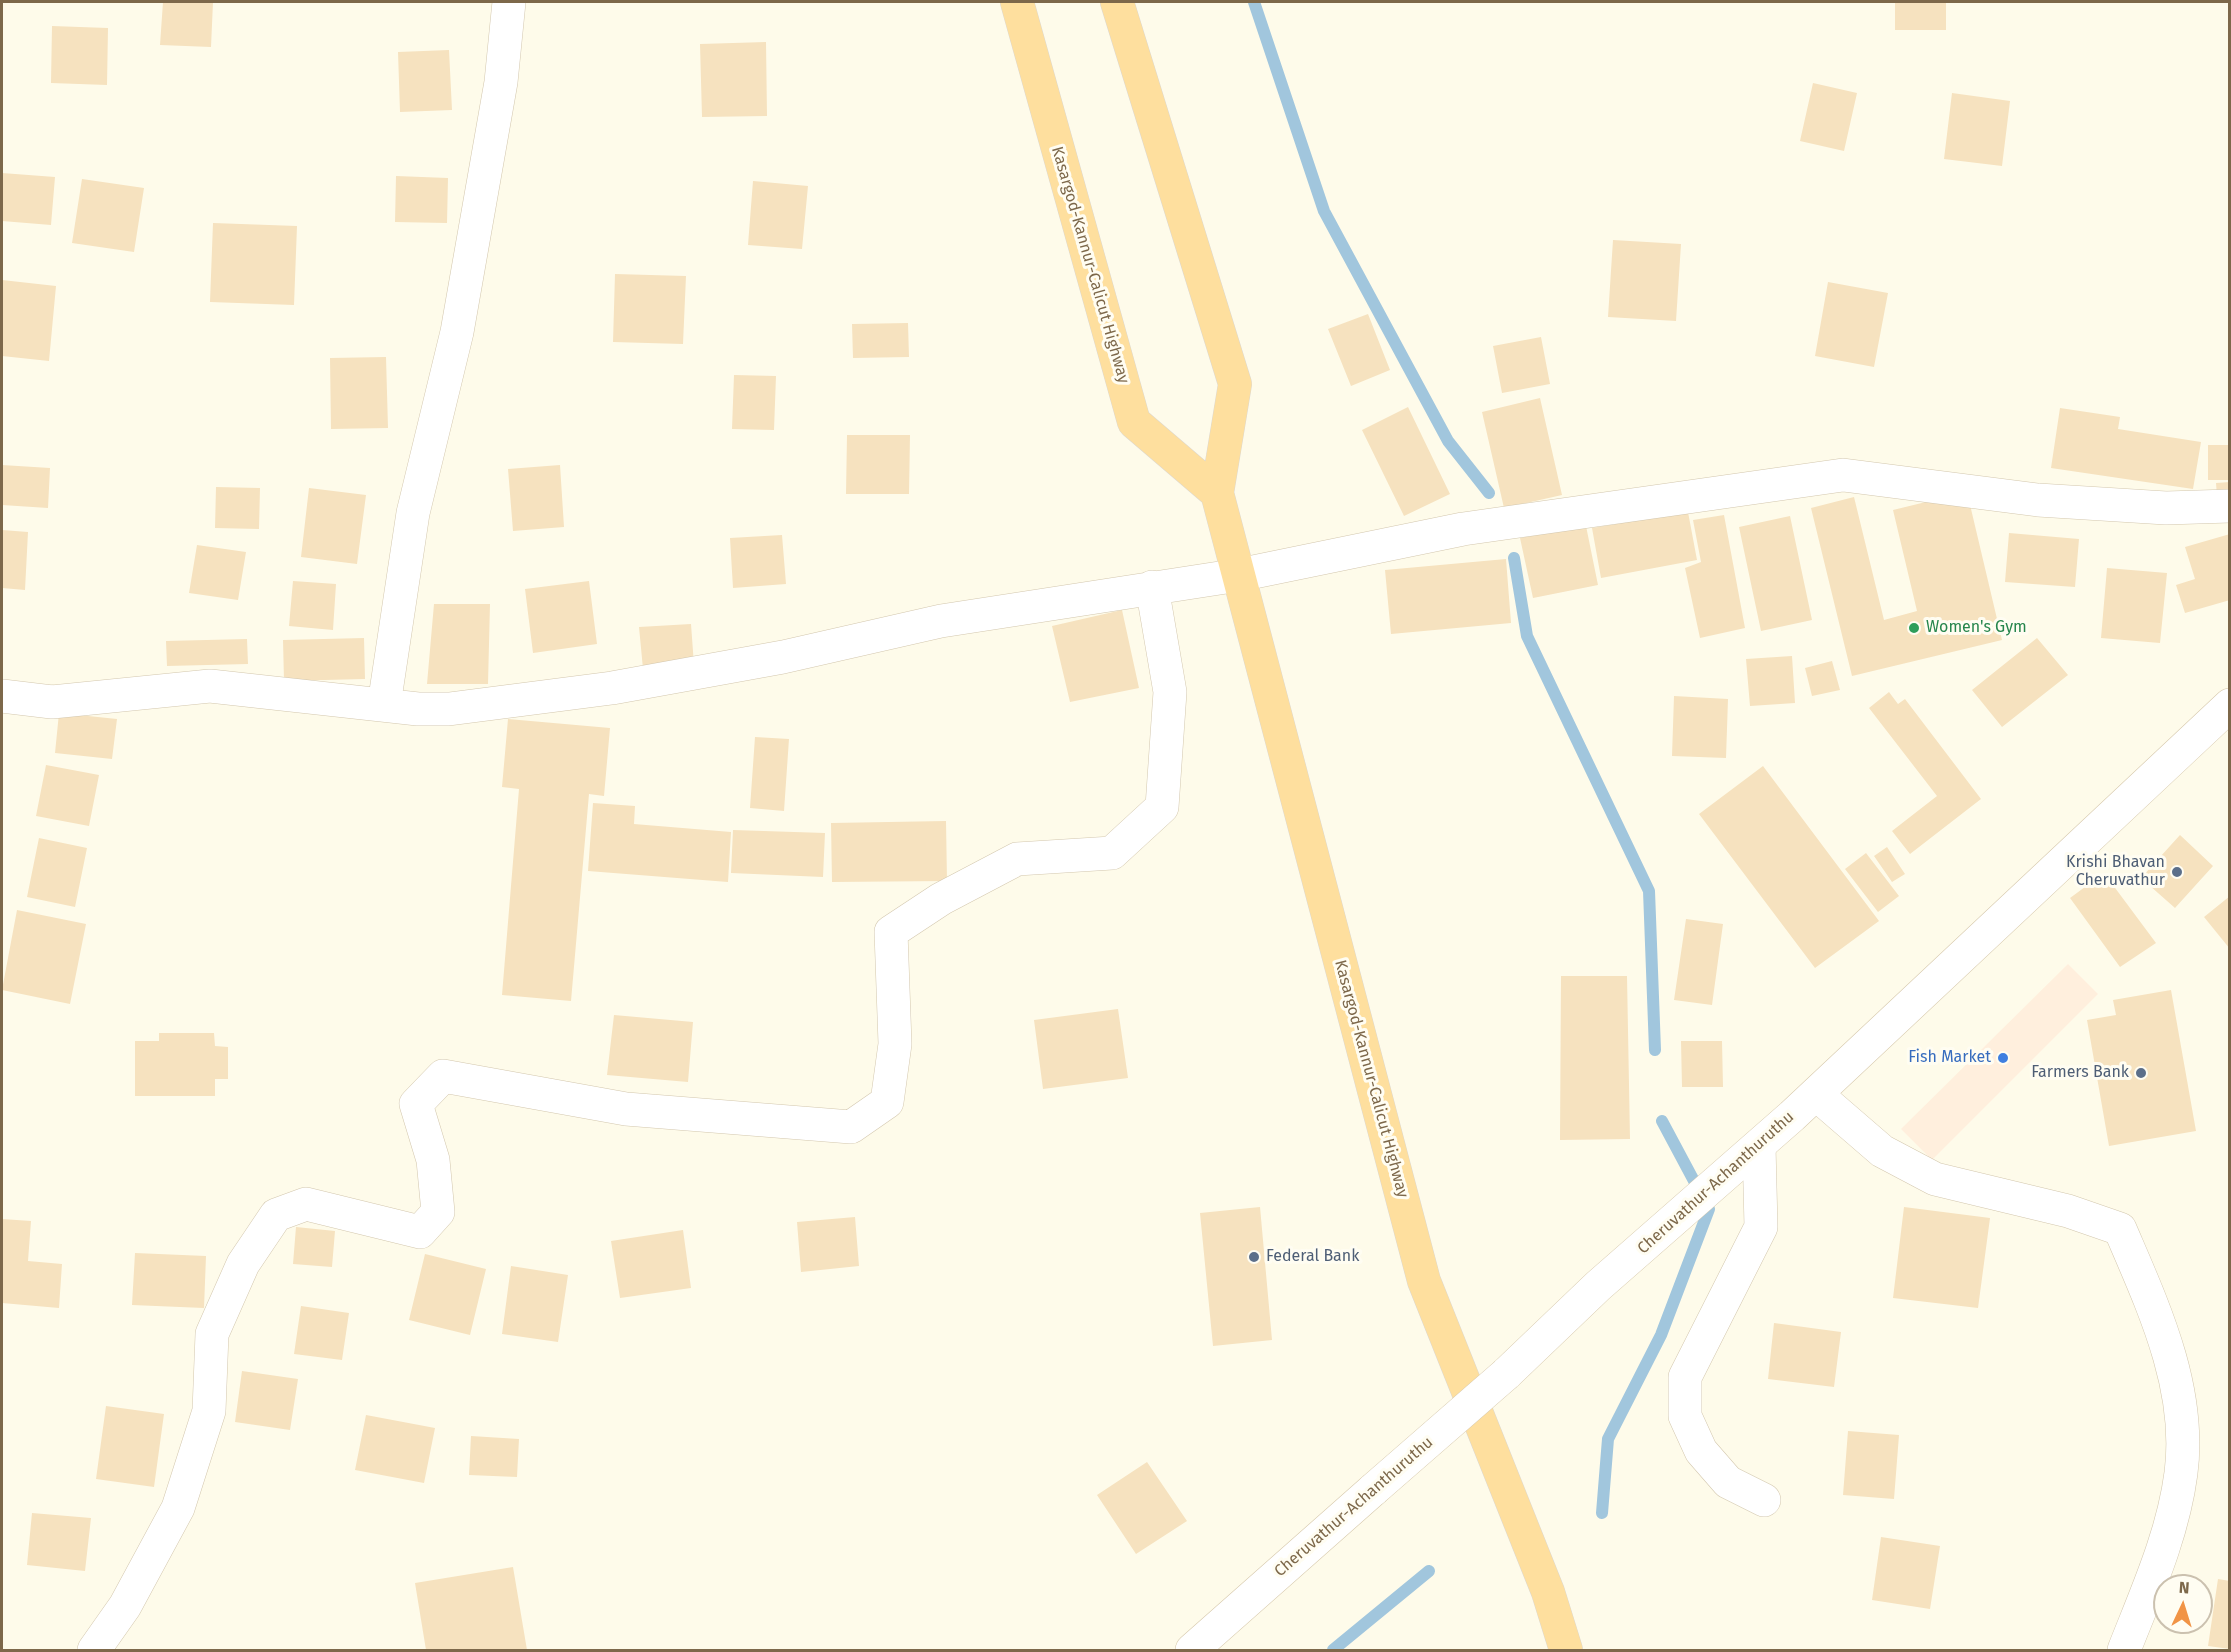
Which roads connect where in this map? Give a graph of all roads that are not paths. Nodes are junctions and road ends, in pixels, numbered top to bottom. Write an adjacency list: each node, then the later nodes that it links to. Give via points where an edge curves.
1 (509, 2): 9 (street, via 501,82 461,309 413,513)
2 (1017, 2): 4 (highway, Kasargod-Kannur-Calicut Highway, via 1134,422)
3 (1118, 2): 4 (highway, Kasargod-Kannur-Calicut Highway, via 1235,384)
4 (1217, 493): 6 (highway, Kasargod-Kannur-Calicut Highway)
5 (2229, 506): 6 (street, via 2038,500 1843,475 1463,529)
6 (1239, 575): 7 (street); 16 (highway, Kasargod-Kannur-Calicut Highway, via 1424,1281 1548,1592)
7 (1152, 587): 9 (street, via 941,621 783,657 612,688 449,709); 14 (street, via 1170,692 1162,807 1112,853 1017,860 941,899 891,932 895,1044 887,1102 851,1127 626,1109 443,1076 416,1104 433,1160 438,1212 420,1232 306,1204 276,1215 243,1264 212,1334 209,1411 178,1508 125,1606)
8 (2, 696): 9 (street, via 52,702 210,686)
9 (384, 705)
10 (2229, 705): 11 (street, Cheruvathur-Achanthuruthu)
11 (1816, 1094): 12 (street, Cheruvathur-Achanthuruthu); 17 (street, via 1882,1151 1935,1179 2068,1211 2120,1229 2166,1340 2181,1420 2181,1473 2163,1548)
12 (1753, 1151): 13 (street, via 1761,1227 1684,1377 1686,1416 1701,1451 1728,1482); 15 (street, Cheruvathur-Achanthuruthu, bridge)
13 (1764, 1500)
14 (94, 1650)
15 (1192, 1650)
16 (1566, 1650)
17 (2124, 1650)

